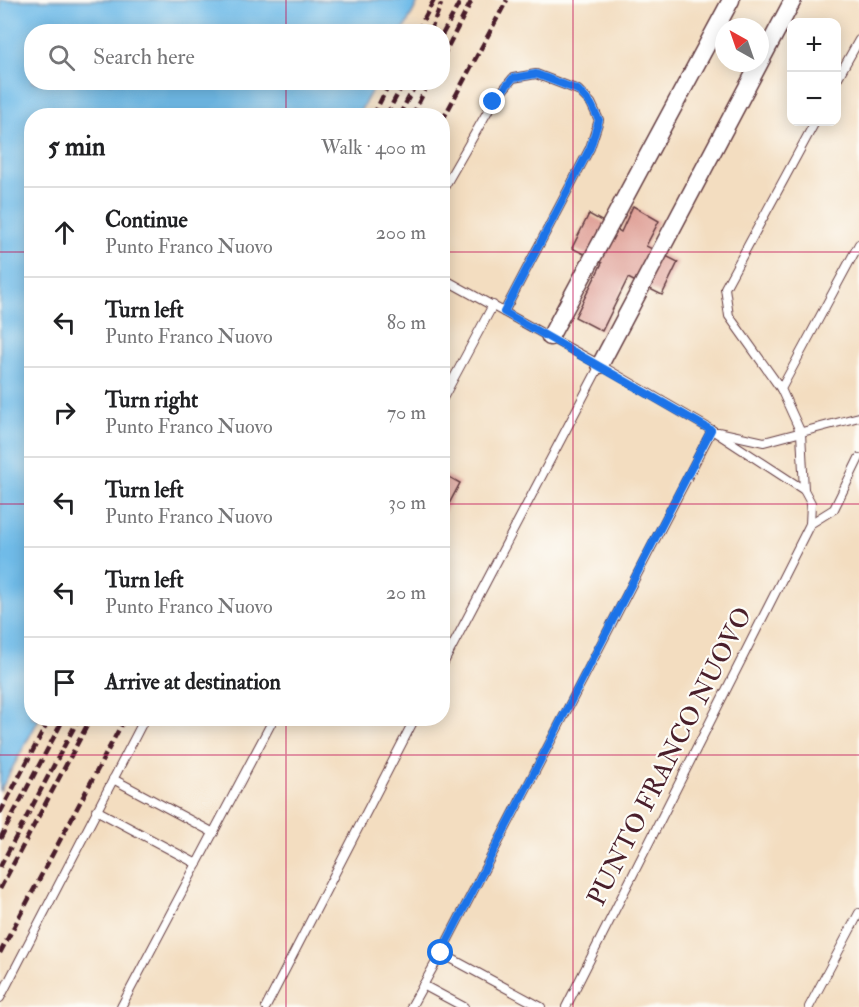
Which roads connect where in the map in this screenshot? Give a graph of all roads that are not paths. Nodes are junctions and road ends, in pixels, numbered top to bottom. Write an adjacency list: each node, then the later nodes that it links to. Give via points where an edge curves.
1 (731, 0): 11 (street)
2 (793, 0): 12 (street)
3 (859, 40): 4 (lane)
4 (841, 74)
5 (813, 126): 14 (lane, via 726,288 729,316)
6 (450, 177): 10 (lane, via 493,102 513,78 536,74 578,90 599,120 590,148)
7 (859, 244): 14 (lane)
8 (450, 282): 9 (lane)
9 (493, 305): 10 (lane); 13 (lane)
10 (504, 312): 11 (lane)
11 (550, 337): 12 (lane)
12 (600, 365): 16 (lane); 21 (lane)
13 (450, 385)
14 (781, 389): 17 (lane)
15 (859, 417): 17 (lane)
16 (711, 430): 17 (lane, via 764,442); 19 (lane); 30 (lane)
17 (801, 433): 19 (lane)
18 (859, 458): 20 (lane, PUNTO FRANCO NUOVO, via 834,509)
19 (804, 490): 20 (lane, via 811,503)
20 (810, 524): 38 (lane, PUNTO FRANCO NUOVO)
21 (450, 651)
22 (141, 726): 25 (lane)
23 (270, 726): 27 (lane)
24 (411, 726): 34 (lane)
25 (112, 779): 26 (lane); 27 (lane)
26 (96, 810): 28 (lane); 32 (lane)
27 (214, 833): 28 (lane)
28 (197, 864): 33 (lane)
29 (859, 913): 39 (lane)
30 (441, 953): 31 (lane); 37 (lane)
31 (423, 985): 35 (lane); 36 (lane)
32 (0, 998)
33 (121, 1007)
34 (266, 1007)
35 (411, 1007)
36 (464, 1007)
37 (541, 1007)
38 (566, 1007)
39 (809, 1007)

